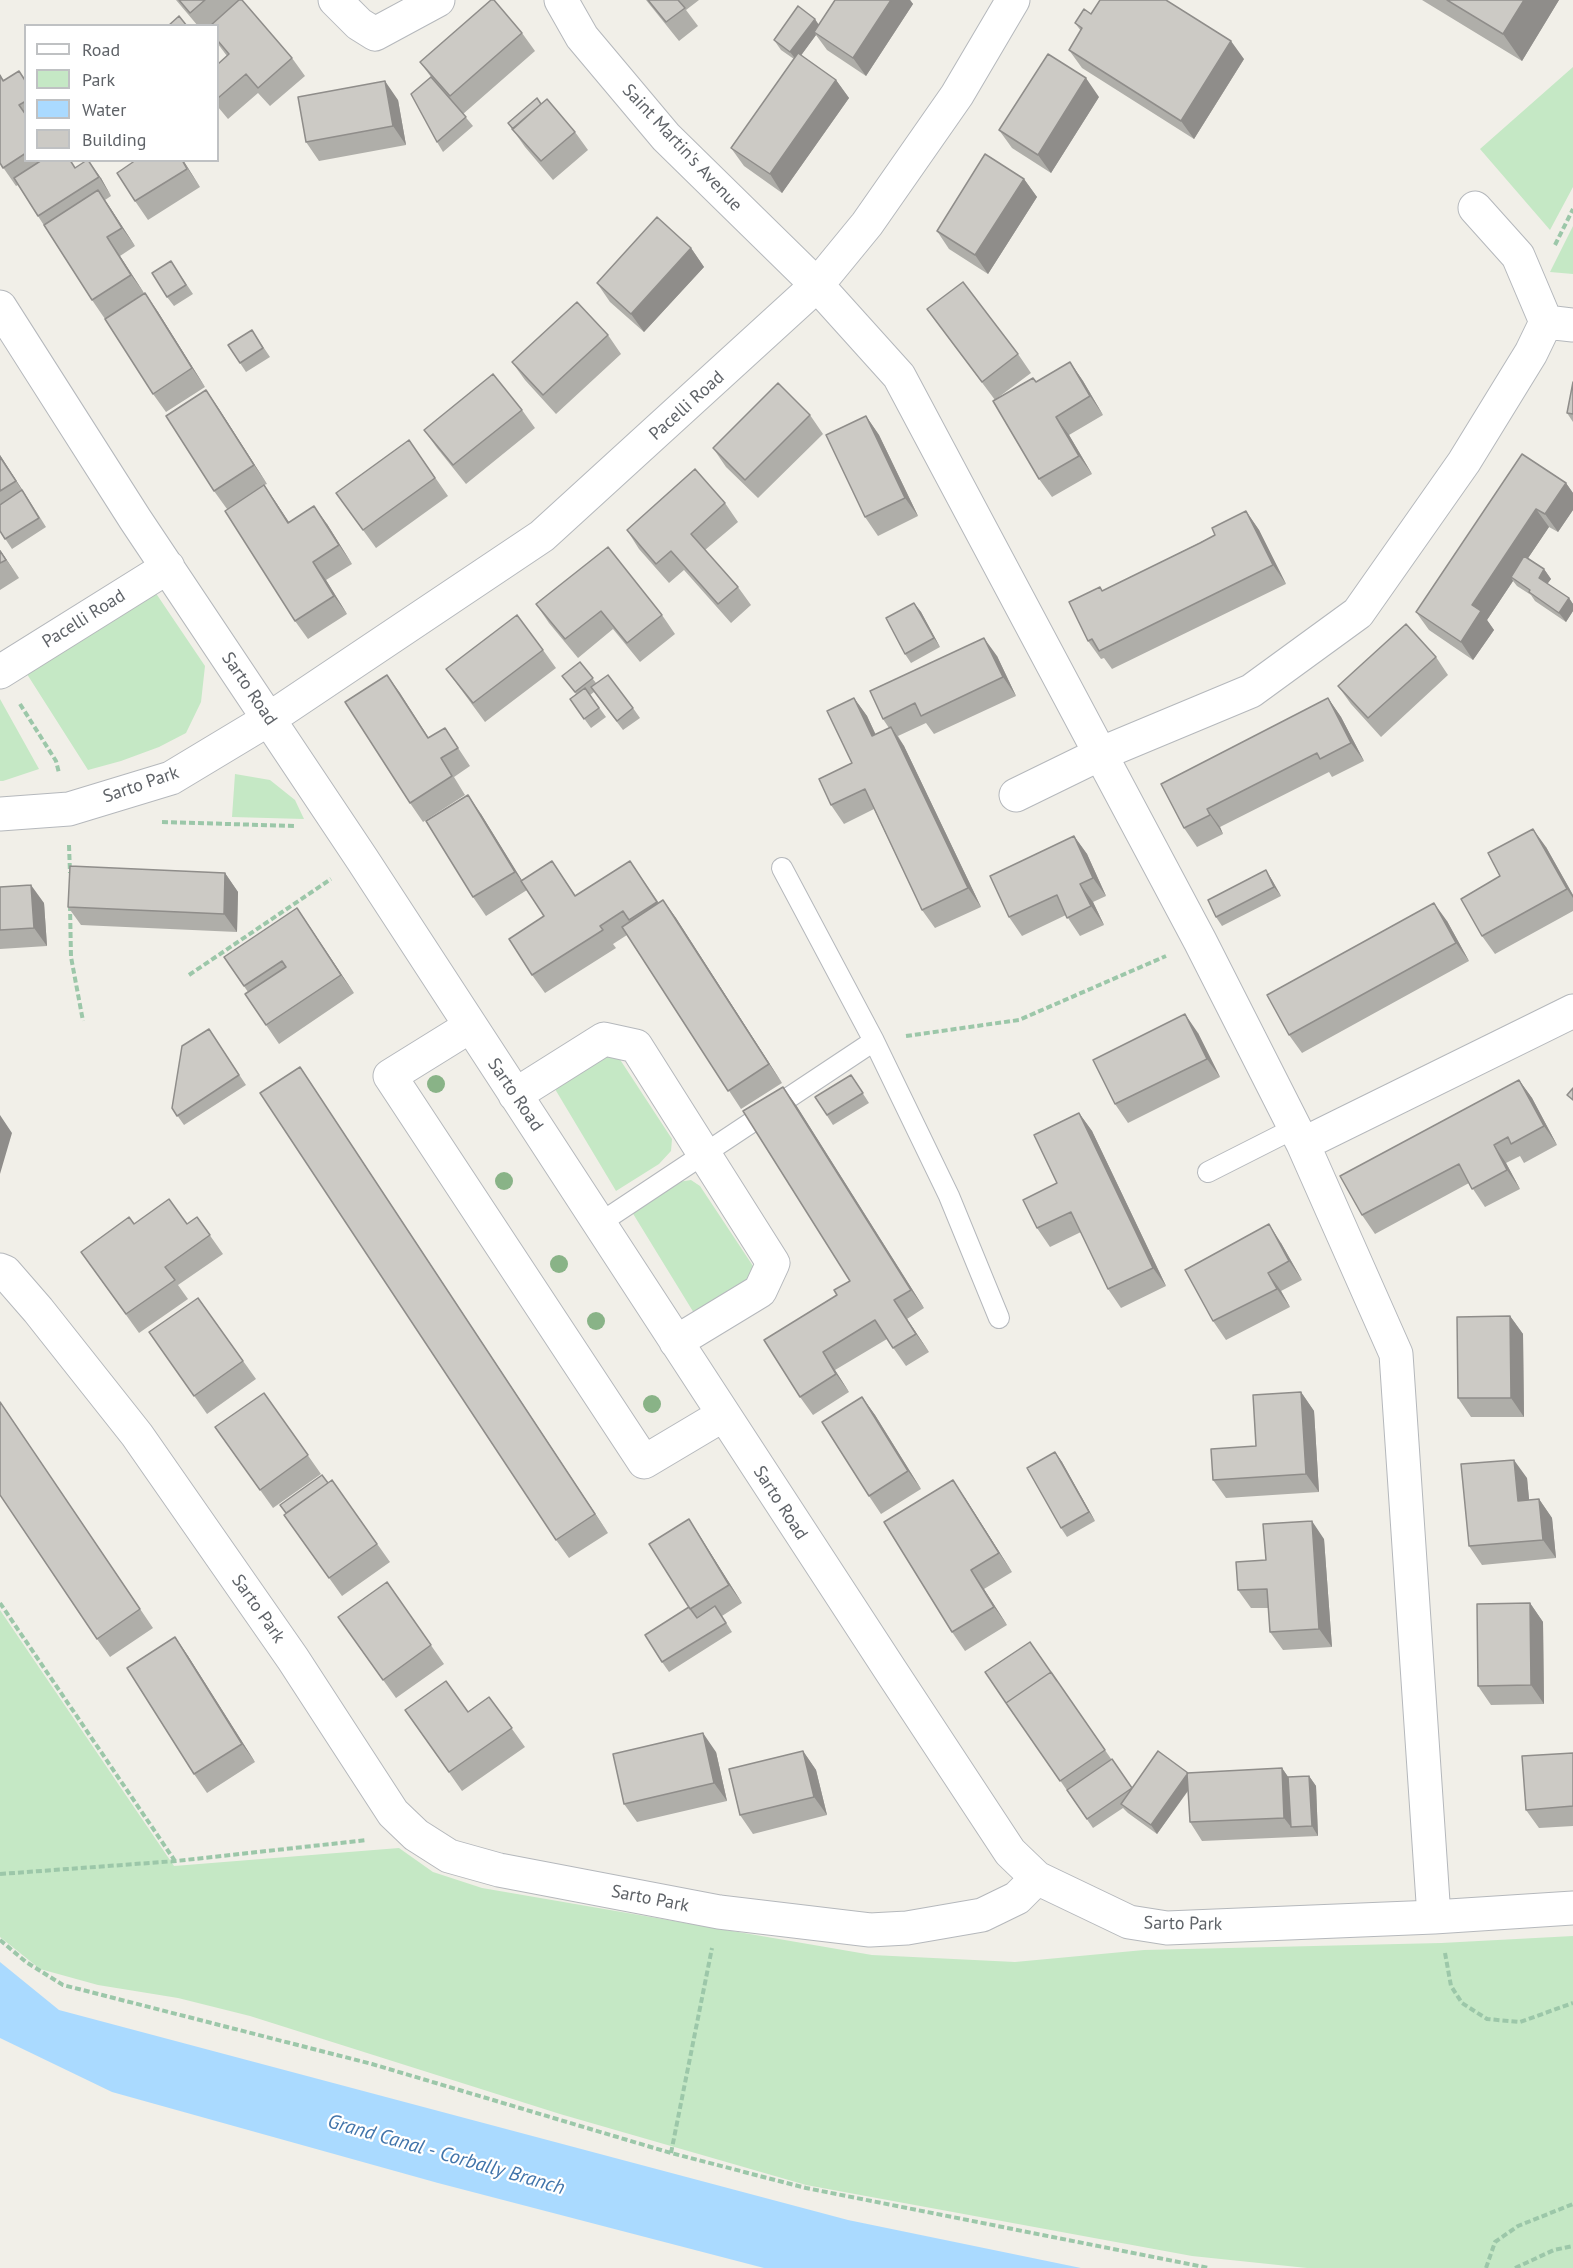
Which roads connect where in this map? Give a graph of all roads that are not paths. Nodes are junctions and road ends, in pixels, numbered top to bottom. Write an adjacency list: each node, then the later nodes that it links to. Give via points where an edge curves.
1 (335, 0): 2 (street, via 375,34)
2 (438, 0)
3 (561, 0): 6 (street, Saint Martin's Avenue, via 582,37 666,136)
4 (1013, 0): 6 (street, Pacelli Road, via 957,95 867,224)
5 (1475, 208): 8 (street, via 1518,255)
6 (817, 285): 11 (street, Pacelli Road, via 542,537); 12 (street, Saint Martin's Avenue, via 899,376)
7 (0, 307): 9 (street, Sarto Road)
8 (1560, 323): 12 (street, via 1531,353 1464,462 1358,613 1251,691)
9 (168, 567): 10 (street, Pacelli Road); 11 (street, Sarto Road)
10 (0, 672)
11 (269, 719): 14 (street, Sarto Park, via 171,778 69,809); 17 (street, Sarto Road)
12 (1100, 754): 13 (street); 20 (street, Saint Martin's Avenue)
13 (1016, 795)
14 (0, 814)
15 (782, 868): 18 (lane)
16 (1573, 1011): 20 (street)
17 (469, 1027): 19 (street, Sarto Road); 27 (street, via 390,1076 644,1462)
18 (874, 1041): 21 (lane); 25 (lane, via 949,1197)
19 (515, 1095): 21 (street, via 603,1040 636,1046); 23 (street, Sarto Road)
20 (1299, 1136): 22 (lane); 30 (street, Saint Martin's Avenue, via 1396,1354)
21 (705, 1154): 23 (lane); 26 (street, via 774,1263 760,1291)
22 (1209, 1172)
23 (600, 1223): 26 (street, Sarto Road)
24 (0, 1270): 28 (street, Sarto Park, via 38,1310 136,1435 293,1659 393,1813 416,1835 450,1856 499,1870 719,1912 870,1930 982,1915 1017,1898)
25 (999, 1318)
26 (676, 1342): 27 (street, Sarto Road)
27 (723, 1415): 28 (street, Sarto Road, via 1010,1852)
28 (1037, 1878): 30 (street, Sarto Park, via 1129,1922 1167,1928)
29 (1573, 1908): 30 (street, Sarto Park)
30 (1434, 1917)

